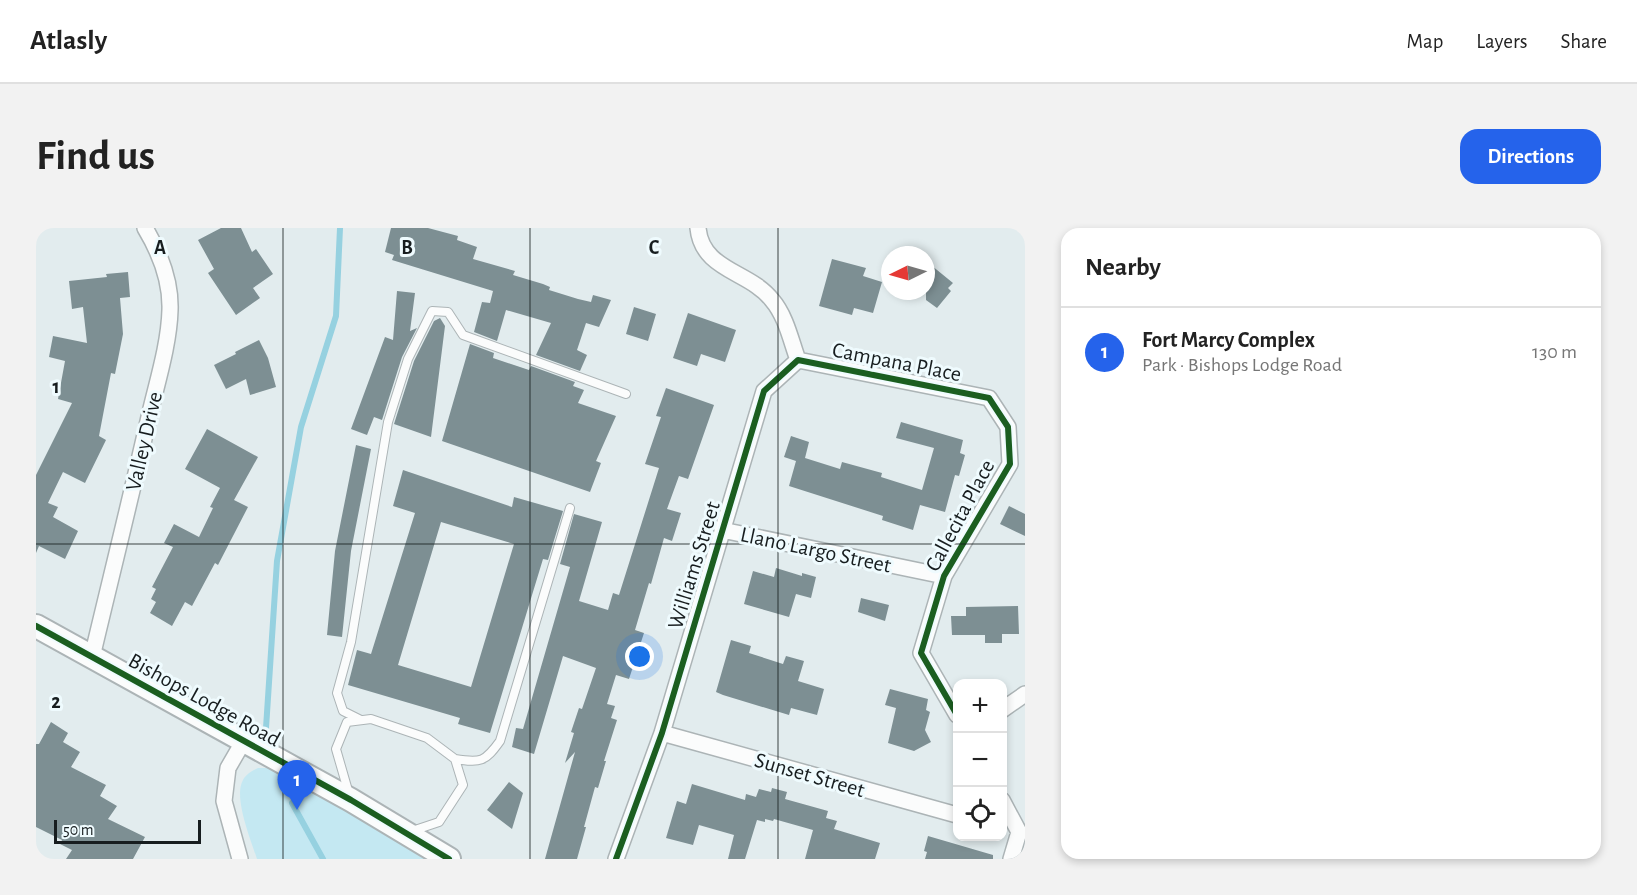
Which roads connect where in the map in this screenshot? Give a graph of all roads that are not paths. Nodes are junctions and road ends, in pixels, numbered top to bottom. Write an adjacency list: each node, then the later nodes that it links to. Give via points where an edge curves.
1 (145, 228): 10 (street, Valley Drive, via 167,278 169,325)
2 (698, 228): 3 (street, via 710,257 772,299)
3 (798, 360): 5 (street, Campana Place); 7 (street, Williams Street, via 765,391)
4 (626, 394): 14 (lane, via 463,335 448,312 432,310 408,359 388,422 351,642 338,693 343,711)
5 (989, 398): 8 (street, Callecita Place, via 1008,428 1010,464)
6 (570, 508): 17 (lane, via 500,741 490,755 475,762)
7 (722, 530): 8 (street, Llano Largo Street); 15 (street, Williams Street)
8 (944, 576): 13 (street, Callecita Place, via 921,653)
9 (36, 626): 10 (street, Bishops Lodge Road)
10 (92, 657): 16 (street, Bishops Lodge Road)
11 (1025, 694): 12 (street)
12 (1007, 707)
13 (953, 708)
14 (361, 720): 17 (lane, via 371,719 427,738); 18 (lane, via 346,722 336,749)
15 (662, 733): 20 (street, Sunset Street); 26 (street, Williams Street)
16 (243, 742): 18 (street, Bishops Lodge Road); 24 (street, via 228,768 224,801)
17 (455, 759): 22 (lane, via 463,785 439,822)
18 (351, 800): 22 (street, Bishops Lodge Road)
19 (1007, 808): 23 (street)
20 (953, 814)
21 (1007, 829): 23 (street)
22 (408, 833): 25 (street, Bishops Lodge Road)
23 (1022, 833): 27 (street)
24 (240, 859)
25 (449, 859)
26 (616, 859)
27 (1011, 859)

